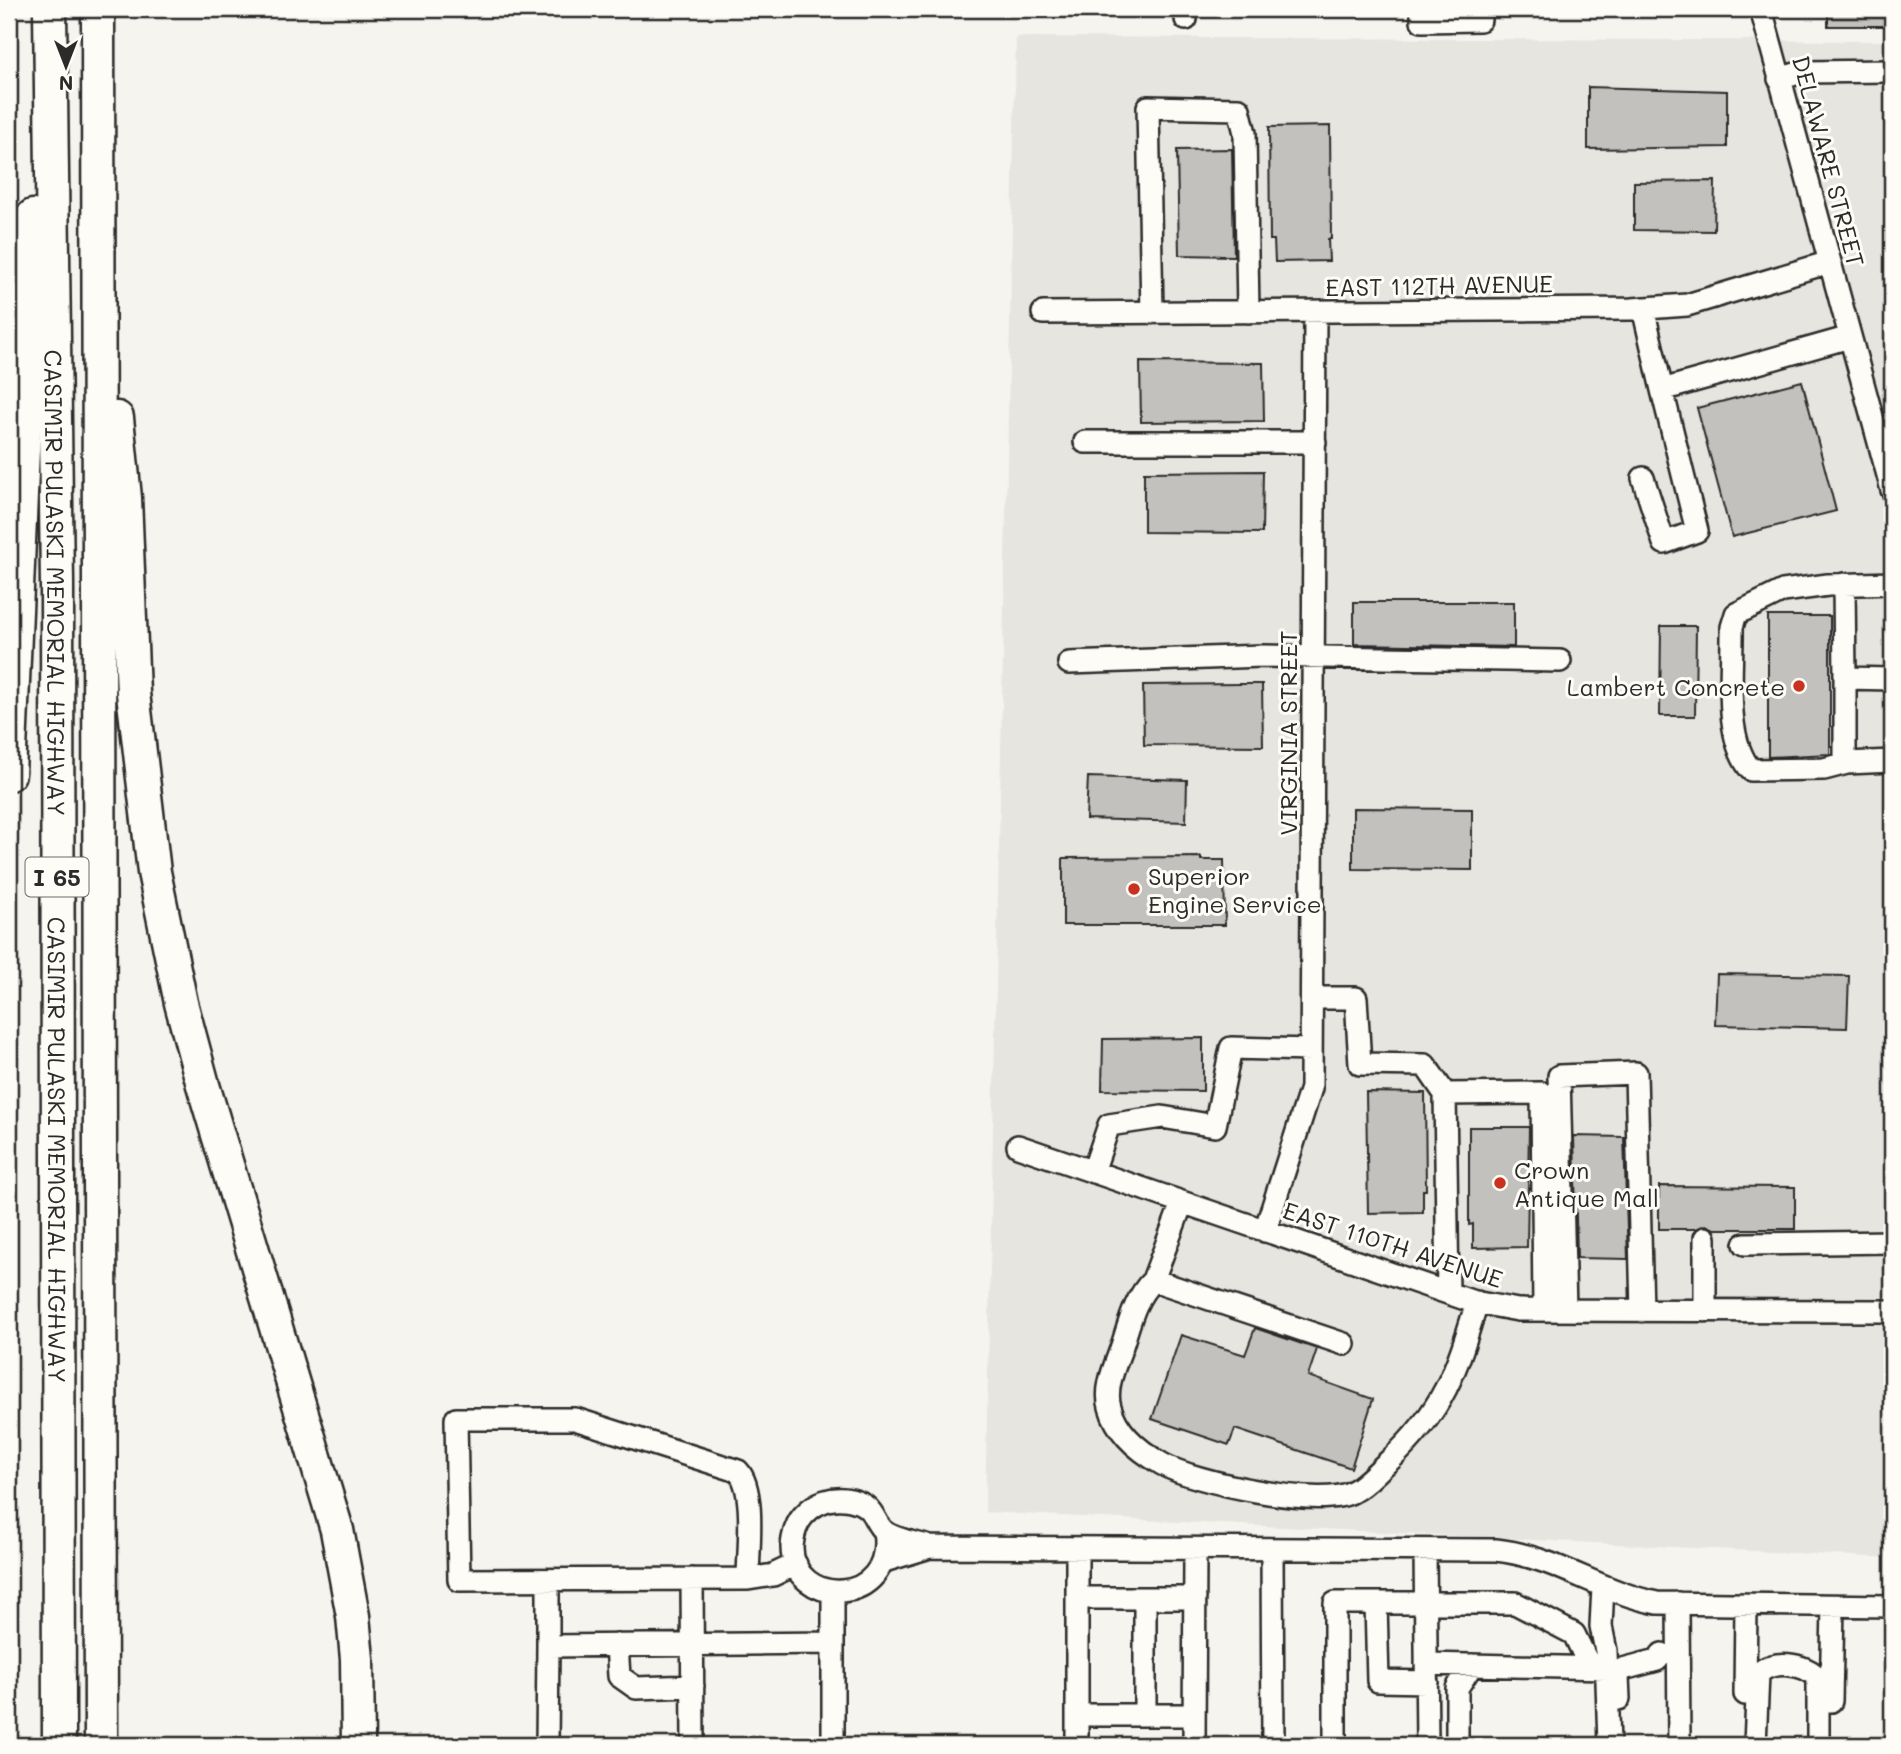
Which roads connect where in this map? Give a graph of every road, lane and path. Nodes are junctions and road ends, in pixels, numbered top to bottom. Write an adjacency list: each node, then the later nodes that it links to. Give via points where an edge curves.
1 (48, 9): 30 (highway, via 31,246); 86 (highway, CASIMIR PULASKI MEMORIAL HIGHWAY / I 65, via 57,598)
2 (98, 9): 8 (highway, CASIMIR PULASKI MEMORIAL HIGHWAY / I 65)
3 (1422, 9): 4 (street, via 1422,21 1480,20)
4 (1480, 9)
5 (1761, 9): 7 (street, DELAWARE STREET)
6 (1892, 71): 7 (street, via 1802,72)
7 (1779, 79): 9 (street, DELAWARE STREET)
8 (99, 247): 87 (highway, CASIMIR PULASKI MEMORIAL HIGHWAY / I 65); 88 (highway, via 125,498 133,693 154,872 203,1085 337,1530 353,1616)
9 (1830, 261): 10 (street, EAST 112TH AVENUE, via 1687,305); 15 (street, DELAWARE STREET)
10 (1643, 308): 12 (street, EAST 112TH AVENUE); 16 (street)
11 (1248, 312): 12 (street, EAST 112TH AVENUE); 14 (street, EAST 112TH AVENUE); 14 (street, via 1245,133 1239,109 1148,107)
12 (1315, 312): 18 (street, VIRGINIA STREET)
13 (1043, 313): 14 (street, EAST 112TH AVENUE)
14 (1152, 313)
15 (1850, 337): 16 (street); 20 (street, DELAWARE STREET)
16 (1662, 390): 19 (street, via 1697,531 1664,544)
17 (1085, 442): 18 (street)
18 (1315, 442): 23 (street, VIRGINIA STREET)
19 (1643, 478)
20 (1892, 490)
21 (1892, 583): 22 (street)
22 (1844, 584): 26 (street); 29 (street, via 1783,591 1737,614 1732,627 1733,726 1739,756 1751,770 1824,769)
23 (1313, 659): 24 (street); 25 (street, via 1262,656); 31 (street, VIRGINIA STREET)
24 (1560, 661)
25 (1069, 663)
26 (1846, 678): 27 (street); 29 (street)
27 (1892, 679)
28 (1892, 761): 29 (street)
29 (1845, 763)
30 (9, 774)
31 (1312, 998): 32 (street, VIRGINIA STREET); 33 (street, via 1356,998 1360,1064 1425,1065)
32 (1311, 1050): 36 (street, via 1231,1048 1215,1126 1162,1116 1109,1125); 38 (street, VIRGINIA STREET, via 1311,1088)
33 (1444, 1094): 35 (street, via 1542,1093); 43 (street)
34 (1018, 1146): 36 (street, EAST 110TH AVENUE)
35 (1552, 1170): 45 (street); 46 (street, via 1559,1076 1636,1073)
36 (1093, 1172): 37 (street, EAST 110TH AVENUE)
37 (1182, 1203): 38 (street, EAST 110TH AVENUE); 42 (street)
38 (1265, 1231): 43 (street, EAST 110TH AVENUE)
39 (1705, 1238): 47 (street)
40 (1892, 1242): 41 (street)
41 (1745, 1244)
42 (1153, 1280): 44 (street, via 1140,1294 1108,1387 1108,1403 1121,1431 1163,1465 1207,1481 1302,1498 1350,1493 1429,1420 1462,1352); 49 (street)
43 (1448, 1293): 44 (street, EAST 110TH AVENUE)
44 (1477, 1302): 45 (street, EAST 110TH AVENUE, via 1518,1310)
45 (1555, 1310): 46 (street, EAST 110TH AVENUE)
46 (1642, 1311): 47 (street, EAST 110TH AVENUE)
47 (1705, 1311): 48 (street, EAST 110TH AVENUE)
48 (1892, 1311)
49 (1344, 1344)
50 (884, 1531): 51 (street); 56 (street); 57 (street, via 860,1504 839,1498 824,1501 805,1513 793,1533)
51 (930, 1547): 52 (street); 56 (street)
52 (1077, 1549): 53 (street); 63 (street)
53 (1195, 1550): 55 (street); 65 (street)
54 (1425, 1550): 55 (street); 61 (street, via 1513,1552 1550,1562); 67 (street)
55 (1272, 1551): 94 (street)
56 (884, 1561): 62 (street, via 864,1585)
57 (796, 1564): 58 (street, via 773,1575); 62 (street, via 805,1578)
58 (748, 1578): 59 (street); 60 (street, via 748,1494 738,1471 575,1419 456,1419 459,1580)
59 (692, 1579): 60 (street); 73 (street)
60 (548, 1580): 75 (street)
61 (1603, 1587): 68 (street, via 1639,1599); 79 (street)
62 (833, 1592): 72 (street)
63 (1077, 1598): 64 (street); 83 (street)
64 (1145, 1598): 65 (street); 84 (street)
65 (1195, 1598): 85 (street)
66 (1376, 1603): 67 (street); 81 (street, via 1378,1681); 95 (street, via 1335,1604)
67 (1426, 1603): 79 (street, via 1515,1604 1574,1634); 81 (street)
68 (1678, 1603): 69 (street); 76 (street)
69 (1746, 1605): 71 (street); 77 (street)
70 (1892, 1606): 71 (street)
71 (1833, 1607): 78 (street)
72 (833, 1643): 73 (street); 91 (street)
73 (692, 1644): 74 (street); 82 (street)
74 (617, 1645): 75 (street); 82 (street, via 619,1676 629,1685)
75 (548, 1646): 89 (street)
76 (1670, 1650): 79 (street); 99 (street, via 1657,1660 1623,1669 1618,1676); 100 (street)
77 (1745, 1655): 78 (street); 101 (street)
78 (1832, 1655): 104 (street)
79 (1601, 1662): 80 (street); 98 (street)
80 (1472, 1665): 81 (street); 97 (street, via 1457,1688)
81 (1427, 1673): 96 (street)
82 (693, 1686): 90 (street)
83 (1077, 1714): 84 (street); 92 (street)
84 (1145, 1715): 85 (street)
85 (1194, 1716): 93 (street)
86 (60, 1745)
87 (101, 1745)
88 (358, 1745)
89 (547, 1745)
90 (693, 1745)
91 (833, 1745)
92 (1077, 1745)
93 (1194, 1745)
94 (1273, 1745)
95 (1335, 1745)
96 (1427, 1745)
97 (1457, 1745)
98 (1609, 1745)
99 (1620, 1745)
100 (1679, 1745)
101 (1745, 1745)
102 (1755, 1745): 103 (street, via 1756,1686 1762,1670 1782,1665 1800,1666 1818,1678)
103 (1818, 1745)
104 (1831, 1745)

